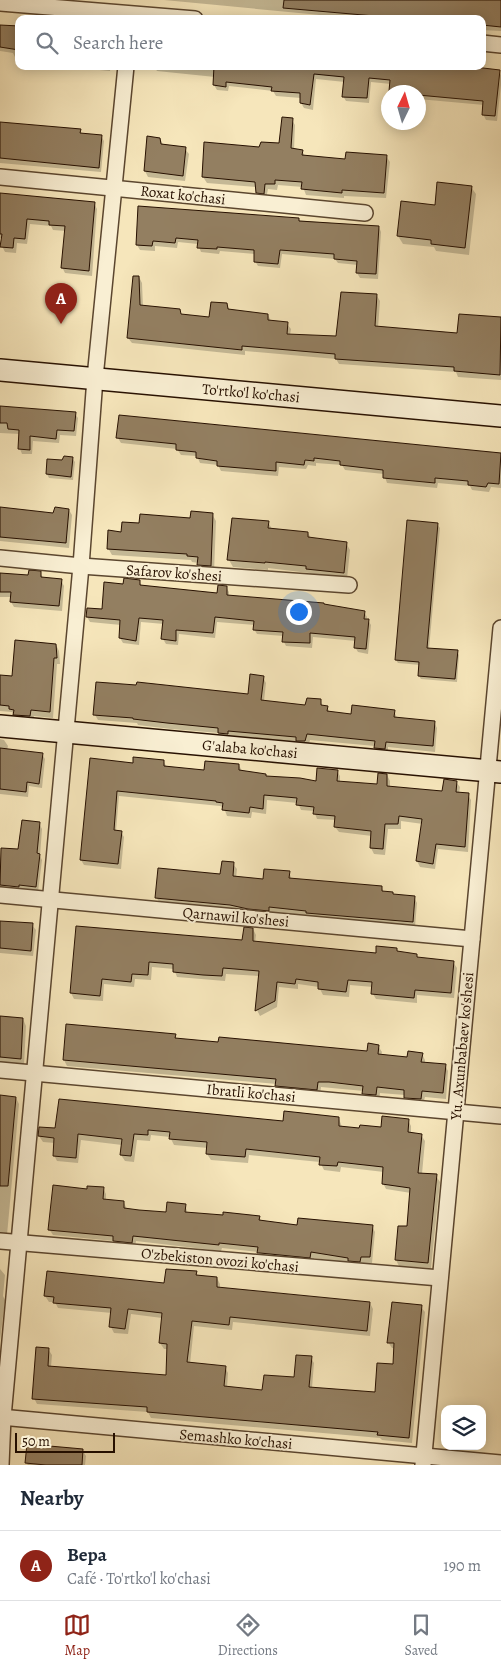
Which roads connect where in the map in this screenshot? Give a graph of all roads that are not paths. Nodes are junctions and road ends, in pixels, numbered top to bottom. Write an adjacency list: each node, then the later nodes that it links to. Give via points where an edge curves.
1 (0, 2): 2 (street)
2 (131, 11): 3 (street)
3 (163, 15)
4 (486, 43): 5 (street)
5 (501, 44)
6 (126, 70): 8 (street)
7 (0, 177): 8 (street, Roxat ko'chasi)
8 (114, 189): 9 (street, Roxat ko'chasi); 11 (street)
9 (365, 213)
10 (0, 370): 11 (street, To'rtko'l ko'chasi)
11 (95, 378): 12 (street, To'rtko'l ko'chasi); 14 (street)
12 (501, 416)
13 (0, 558): 14 (street, Safarov ko'shesi)
14 (81, 566): 15 (street, Safarov ko'shesi); 18 (street)
15 (349, 585)
16 (501, 628): 19 (street, Yu. Axunbabaev ko'shesi)
17 (0, 726): 18 (street, G'alaba ko'chasi)
18 (65, 733): 19 (street, G'alaba ko'chasi); 21 (street)
19 (494, 771): 22 (street, Yu. Axunbabaev ko'shesi)
20 (0, 895): 21 (street, Qarnawil ko'shesi)
21 (50, 899): 22 (street, Qarnawil ko'shesi); 24 (street)
22 (472, 939): 25 (street, Yu. Axunbabaev ko'shesi)
23 (0, 1070): 24 (street, Ibratli ko'chasi)
24 (34, 1074): 25 (street, Ibratli ko'chasi); 28 (street)
25 (456, 1111): 26 (street, Ibratli ko'chasi); 29 (street, Yu. Axunbabaev ko'shesi)
26 (501, 1116)
27 (0, 1241): 28 (street, O'zbekiston ovozi ko'chasi)
28 (19, 1243): 29 (street, O'zbekiston ovozi ko'chasi); 30 (street)
29 (440, 1278): 31 (street, Yu. Axunbabaev ko'shesi)
30 (2, 1417): 31 (street, Semashko ko'chasi); 33 (street)
31 (424, 1461): 32 (street, Semashko ko'chasi)
32 (501, 1463)
33 (2, 1465)

